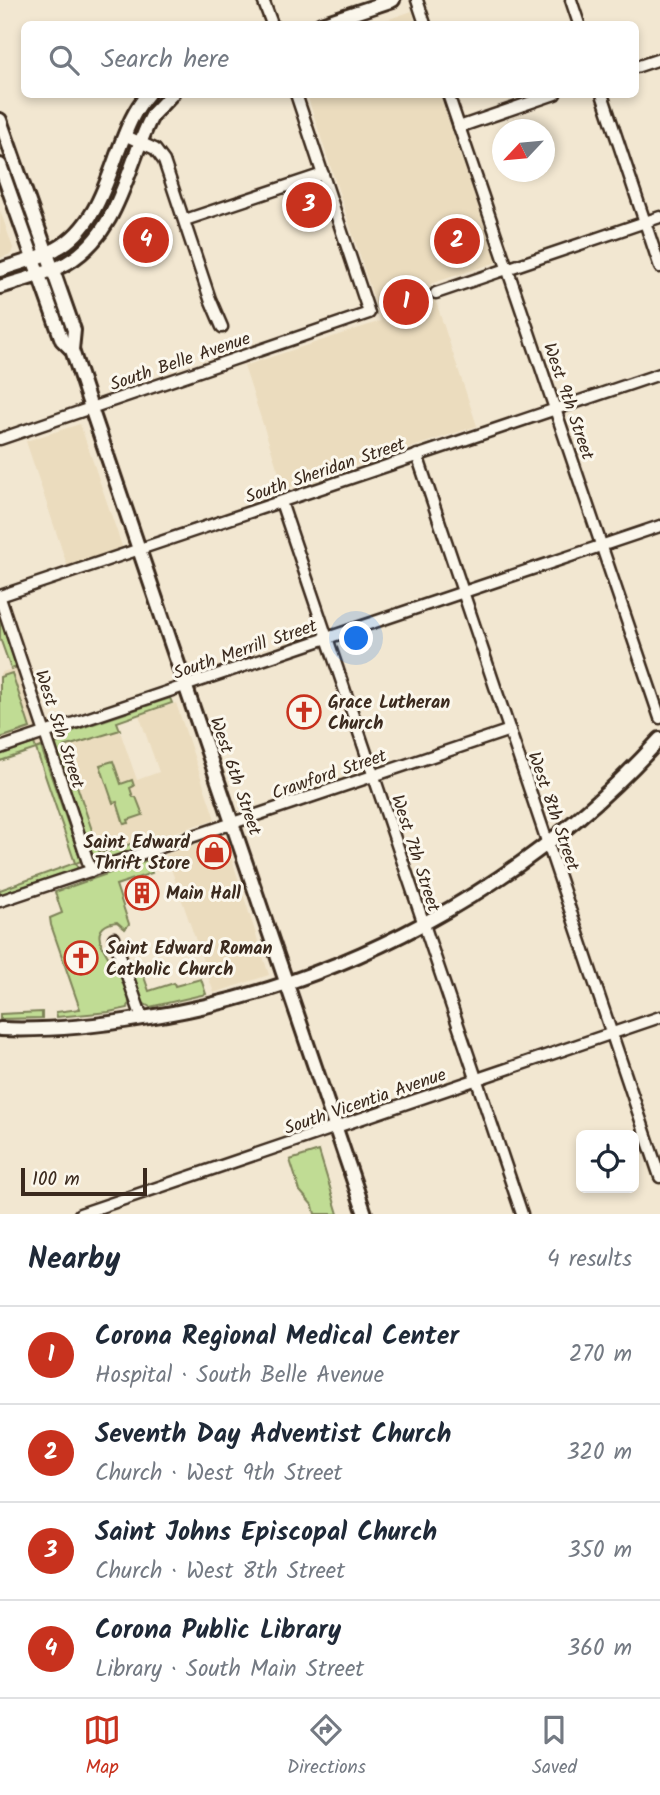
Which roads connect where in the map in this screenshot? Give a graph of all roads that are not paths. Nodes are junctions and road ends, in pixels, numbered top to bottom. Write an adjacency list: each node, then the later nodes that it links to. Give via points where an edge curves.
1 (264, 0): 5 (street)
2 (393, 0): 6 (main road)
3 (417, 0): 7 (street)
4 (571, 0): 8 (street)
5 (271, 21)
6 (330, 21)
7 (424, 21)
8 (578, 21)
9 (660, 59): 10 (street)
10 (639, 66)
11 (144, 98): 19 (main road)
12 (168, 98): 20 (main road, via 153,114)
13 (297, 98): 22 (street)
14 (449, 98): 18 (street, West 9th Street)
15 (543, 98): 18 (street)
16 (602, 98): 25 (street)
17 (0, 120): 26 (main road, West 6th Street)
18 (459, 127): 30 (street, West 9th Street)
19 (124, 135): 20 (street); 26 (main road, via 89,220 72,239)
20 (140, 142): 24 (street, via 155,149 164,161); 29 (main road, via 103,230 83,252)
21 (0, 165): 27 (main road, West 6th Street)
22 (323, 174): 24 (street); 38 (street, South Belle Avenue, via 369,313)
23 (660, 217): 25 (street)
24 (185, 220): 35 (street)
25 (645, 222): 28 (street); 30 (street)
26 (47, 254): 27 (main road); 29 (main road, West 6th Street)
27 (33, 259): 31 (main road); 32 (main road, West 6th Street)
28 (660, 267)
29 (52, 269): 32 (main road); 36 (main road, West 6th Street, via 74,330)
30 (506, 269): 34 (street); 39 (street, West 9th Street)
31 (0, 270)
32 (38, 274): 33 (main road); 36 (main road, West 6th Street, via 62,340)
33 (0, 287)
34 (436, 293)
35 (222, 327)
36 (72, 350): 38 (main road, West 6th Street)
37 (660, 374): 39 (street, South Sheridan Street)
38 (92, 408): 40 (street, South Belle Avenue); 45 (main road, West 6th Street)
39 (554, 410): 41 (street, South Sheridan Street); 44 (street, West 9th Street)
40 (0, 439)
41 (417, 456): 42 (street, South Sheridan Street); 46 (street, West 8th Street)
42 (281, 502): 45 (street, South Sheridan Street); 48 (street, West 7th Street)
43 (660, 526): 44 (street, South Merrill Street)
44 (602, 546): 46 (street, South Merrill Street); 50 (street, West 9th Street)
45 (140, 549): 47 (street, South Sheridan Street); 49 (main road, West 6th Street)
46 (463, 592): 48 (street, South Merrill Street); 51 (street, West 8th Street)
47 (0, 597): 52 (street, West 5th Street)
48 (327, 638): 49 (street, South Merrill Street); 55 (street, West 7th Street)
49 (187, 686): 52 (street, South Merrill Street); 56 (main road, West 6th Street)
50 (660, 718)
51 (510, 730): 55 (street, Crawford Street); 57 (street, West 8th Street)
52 (44, 733): 54 (street, South Merrill Street); 58 (street, West 5th Street)
53 (660, 739): 57 (main road)
54 (0, 748)
55 (373, 776): 56 (street, Crawford Street); 60 (street, West 7th Street)
56 (233, 823): 58 (street, Crawford Street); 62 (main road, West 6th Street)
57 (548, 843): 60 (main road); 66 (street, West 8th Street)
58 (91, 871): 59 (street, Crawford Street)
59 (0, 901)
60 (423, 924): 62 (main road); 67 (street, West 7th Street)
61 (114, 938): 64 (street)
62 (286, 984): 64 (main road, via 225,1002); 68 (main road, West 6th Street)
63 (660, 1017): 66 (street, South Vicentia Avenue)
64 (142, 1018): 65 (main road, via 76,1027)
65 (0, 1029)
66 (612, 1033): 67 (street, South Vicentia Avenue); 69 (street, West 8th Street)
67 (477, 1080): 68 (street, South Vicentia Avenue); 72 (street, West 7th Street)
68 (335, 1128): 70 (street, South Vicentia Avenue); 71 (main road, West 6th Street)
69 (660, 1177)
70 (80, 1214)
71 (365, 1214)
72 (522, 1214)

